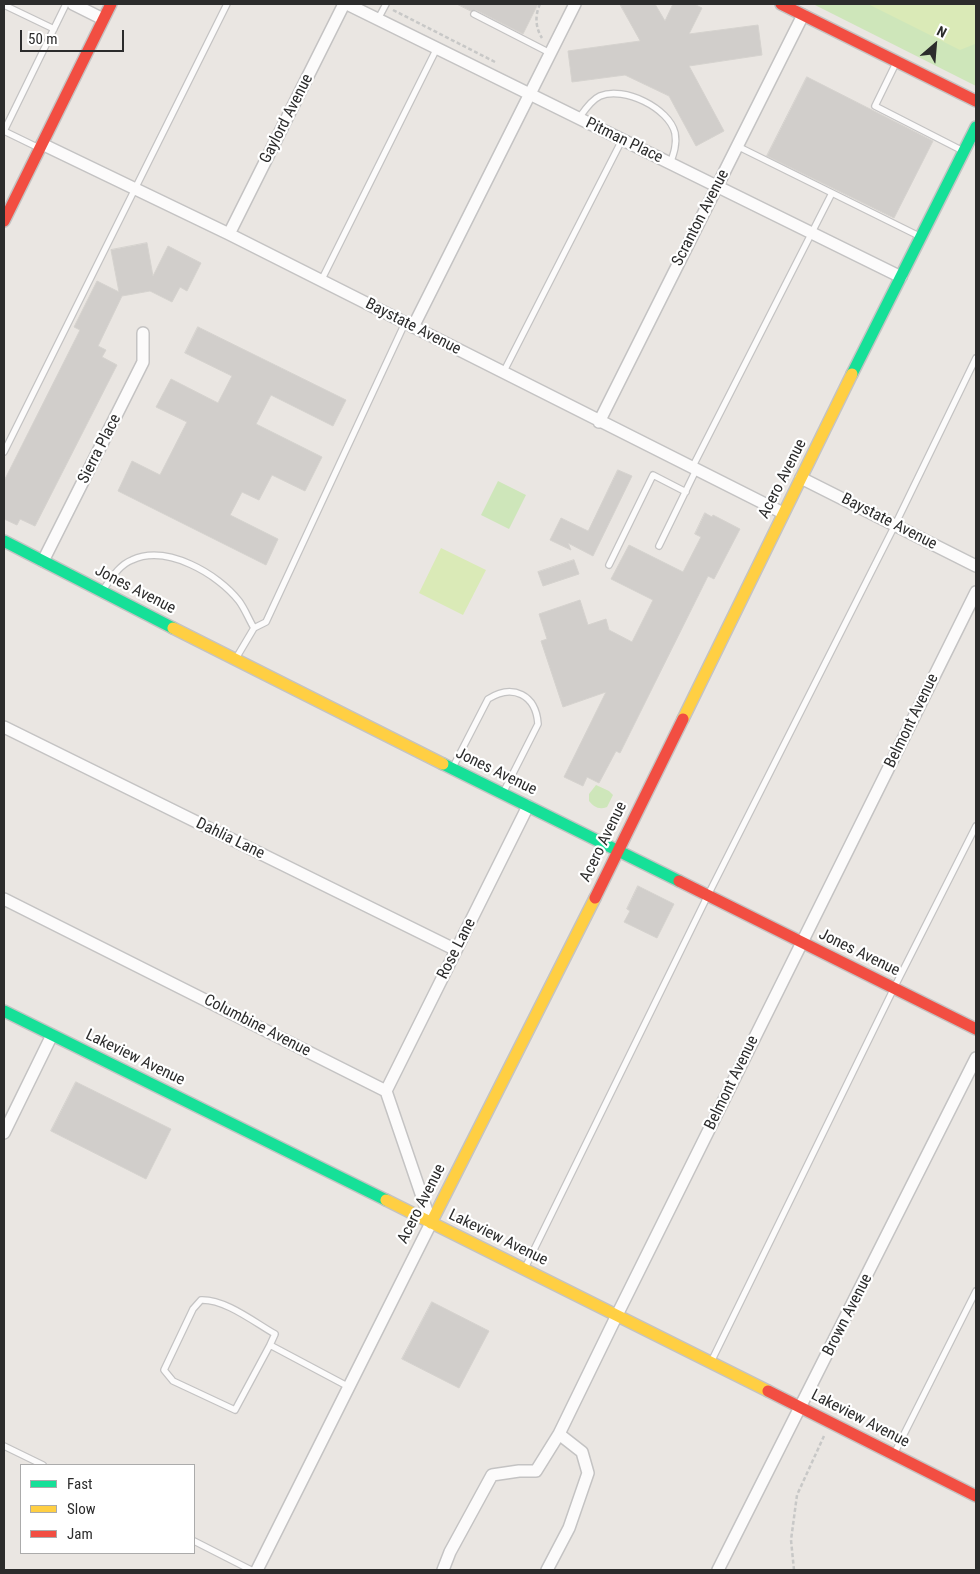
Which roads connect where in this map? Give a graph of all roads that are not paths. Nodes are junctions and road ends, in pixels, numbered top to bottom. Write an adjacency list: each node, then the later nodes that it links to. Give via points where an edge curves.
1 (66, 4): 14 (lane)
2 (73, 4): 12 (street)
3 (111, 4): 12 (street)
4 (227, 4): 29 (lane)
5 (346, 4): 13 (street, Pitman Place); 32 (street, Gaylord Avenue)
6 (575, 4): 16 (street)
7 (4, 5): 14 (lane)
8 (386, 5): 13 (lane)
9 (789, 5): 11 (street)
10 (474, 14): 16 (lane)
11 (802, 14): 17 (street); 25 (street, Scranton Avenue)
12 (103, 19): 24 (street)
13 (378, 19): 15 (street, Pitman Place)
14 (54, 29): 22 (lane)
15 (436, 48): 18 (street, Pitman Place); 36 (lane)
16 (550, 53): 18 (street)
17 (896, 61): 19 (street); 26 (lane, via 875,106)
18 (529, 94): 20 (street, Pitman Place); 37 (street)
19 (976, 101)
20 (579, 118): 23 (street, Pitman Place); 27 (lane, via 600,96 623,94 645,102 664,116 674,131 675,149)
21 (976, 127): 26 (street, Acero Avenue)
22 (4, 131): 24 (lane)
23 (622, 140): 27 (street, Pitman Place); 40 (lane)
24 (41, 146): 29 (street, Baystate Avenue); 31 (street)
25 (737, 146): 28 (street, Scranton Avenue); 30 (lane)
26 (964, 151): 34 (street, Acero Avenue)
27 (670, 164): 28 (street, Pitman Place)
28 (717, 187): 33 (street, Pitman Place); 41 (street, Scranton Avenue)
29 (134, 189): 32 (street, Baystate Avenue); 42 (lane)
30 (832, 193): 33 (lane); 34 (lane)
31 (4, 220)
32 (229, 234): 36 (street, Baystate Avenue)
33 (811, 234): 35 (street, Pitman Place); 43 (lane)
34 (920, 237): 35 (street, Acero Avenue)
35 (901, 277): 44 (street, Acero Avenue)
36 (321, 281): 37 (street, Baystate Avenue)
37 (409, 325): 40 (street, Baystate Avenue); 55 (lane, via 266,622)
38 (143, 333): 50 (street, Sierra Place, via 143,362)
39 (976, 358): 47 (lane)
40 (502, 373): 41 (street, Baystate Avenue)
41 (599, 422): 43 (street, Baystate Avenue)
42 (4, 452)
43 (694, 469): 45 (lane); 46 (street, Baystate Avenue)
44 (801, 478): 46 (street, Acero Avenue); 47 (street, Baystate Avenue)
45 (686, 492): 49 (lane); 51 (lane, via 653,475)
46 (783, 513): 62 (street, Acero Avenue)
47 (895, 525): 52 (street, Baystate Avenue); 63 (lane)
48 (4, 541): 50 (street, Jones Avenue)
49 (658, 546)
50 (43, 561): 53 (street, Jones Avenue)
51 (609, 565)
52 (976, 566)
53 (102, 592): 55 (lane, via 121,567 133,559 156,555 177,558 221,582 240,602); 56 (street, Jones Avenue)
54 (976, 592): 65 (street, Belmont Avenue)
55 (254, 628): 56 (lane)
56 (235, 660): 58 (street, Jones Avenue)
57 (4, 727): 66 (street, Dahlia Lane)
58 (452, 769): 59 (street, Jones Avenue); 59 (lane, via 488,699 501,692 517,692 533,705 538,724)
59 (503, 793): 60 (street, Jones Avenue)
60 (528, 806): 62 (street, Jones Avenue); 66 (street, Rose Lane)
61 (976, 826): 67 (lane)
62 (619, 850): 63 (street, Jones Avenue); 74 (street, Acero Avenue)
63 (708, 895): 65 (street, Jones Avenue); 75 (lane)
64 (4, 899): 72 (street, Columbine Avenue)
65 (802, 943): 67 (street, Jones Avenue); 77 (street, Belmont Avenue)
66 (456, 950): 72 (street, Rose Lane)
67 (894, 988): 69 (street, Jones Avenue); 79 (lane)
68 (4, 1012): 70 (street, Lakeview Avenue)
69 (976, 1029)
70 (52, 1035): 73 (street); 74 (street, Lakeview Avenue)
71 (976, 1058): 81 (street, Brown Avenue)
72 (386, 1091): 74 (street)
73 (4, 1133)
74 (431, 1223): 75 (street, Lakeview Avenue); 80 (street, Acero Avenue)
75 (524, 1270): 77 (street, Lakeview Avenue)
76 (976, 1291): 84 (lane)
77 (616, 1315): 79 (street, Lakeview Avenue); 82 (street, Belmont Avenue)
78 (270, 1345): 78 (lane, via 235,1410 173,1381 164,1370 193,1309 201,1300 221,1303 275,1334); 80 (lane)
79 (711, 1362): 81 (street, Lakeview Avenue)
80 (349, 1387): 89 (street, Acero Avenue)
81 (801, 1407): 84 (street, Lakeview Avenue); 92 (street, Brown Avenue)
82 (559, 1434): 90 (street, Belmont Avenue, via 536,1471 492,1475); 91 (street, via 582,1452 588,1473 569,1528)
83 (4, 1446): 85 (lane)
84 (894, 1454): 86 (street, Lakeview Avenue)
85 (41, 1464)
86 (976, 1496)
87 (195, 1542): 88 (lane)
88 (251, 1570)
89 (257, 1570)
90 (443, 1570)
91 (547, 1570)
92 (718, 1570)

